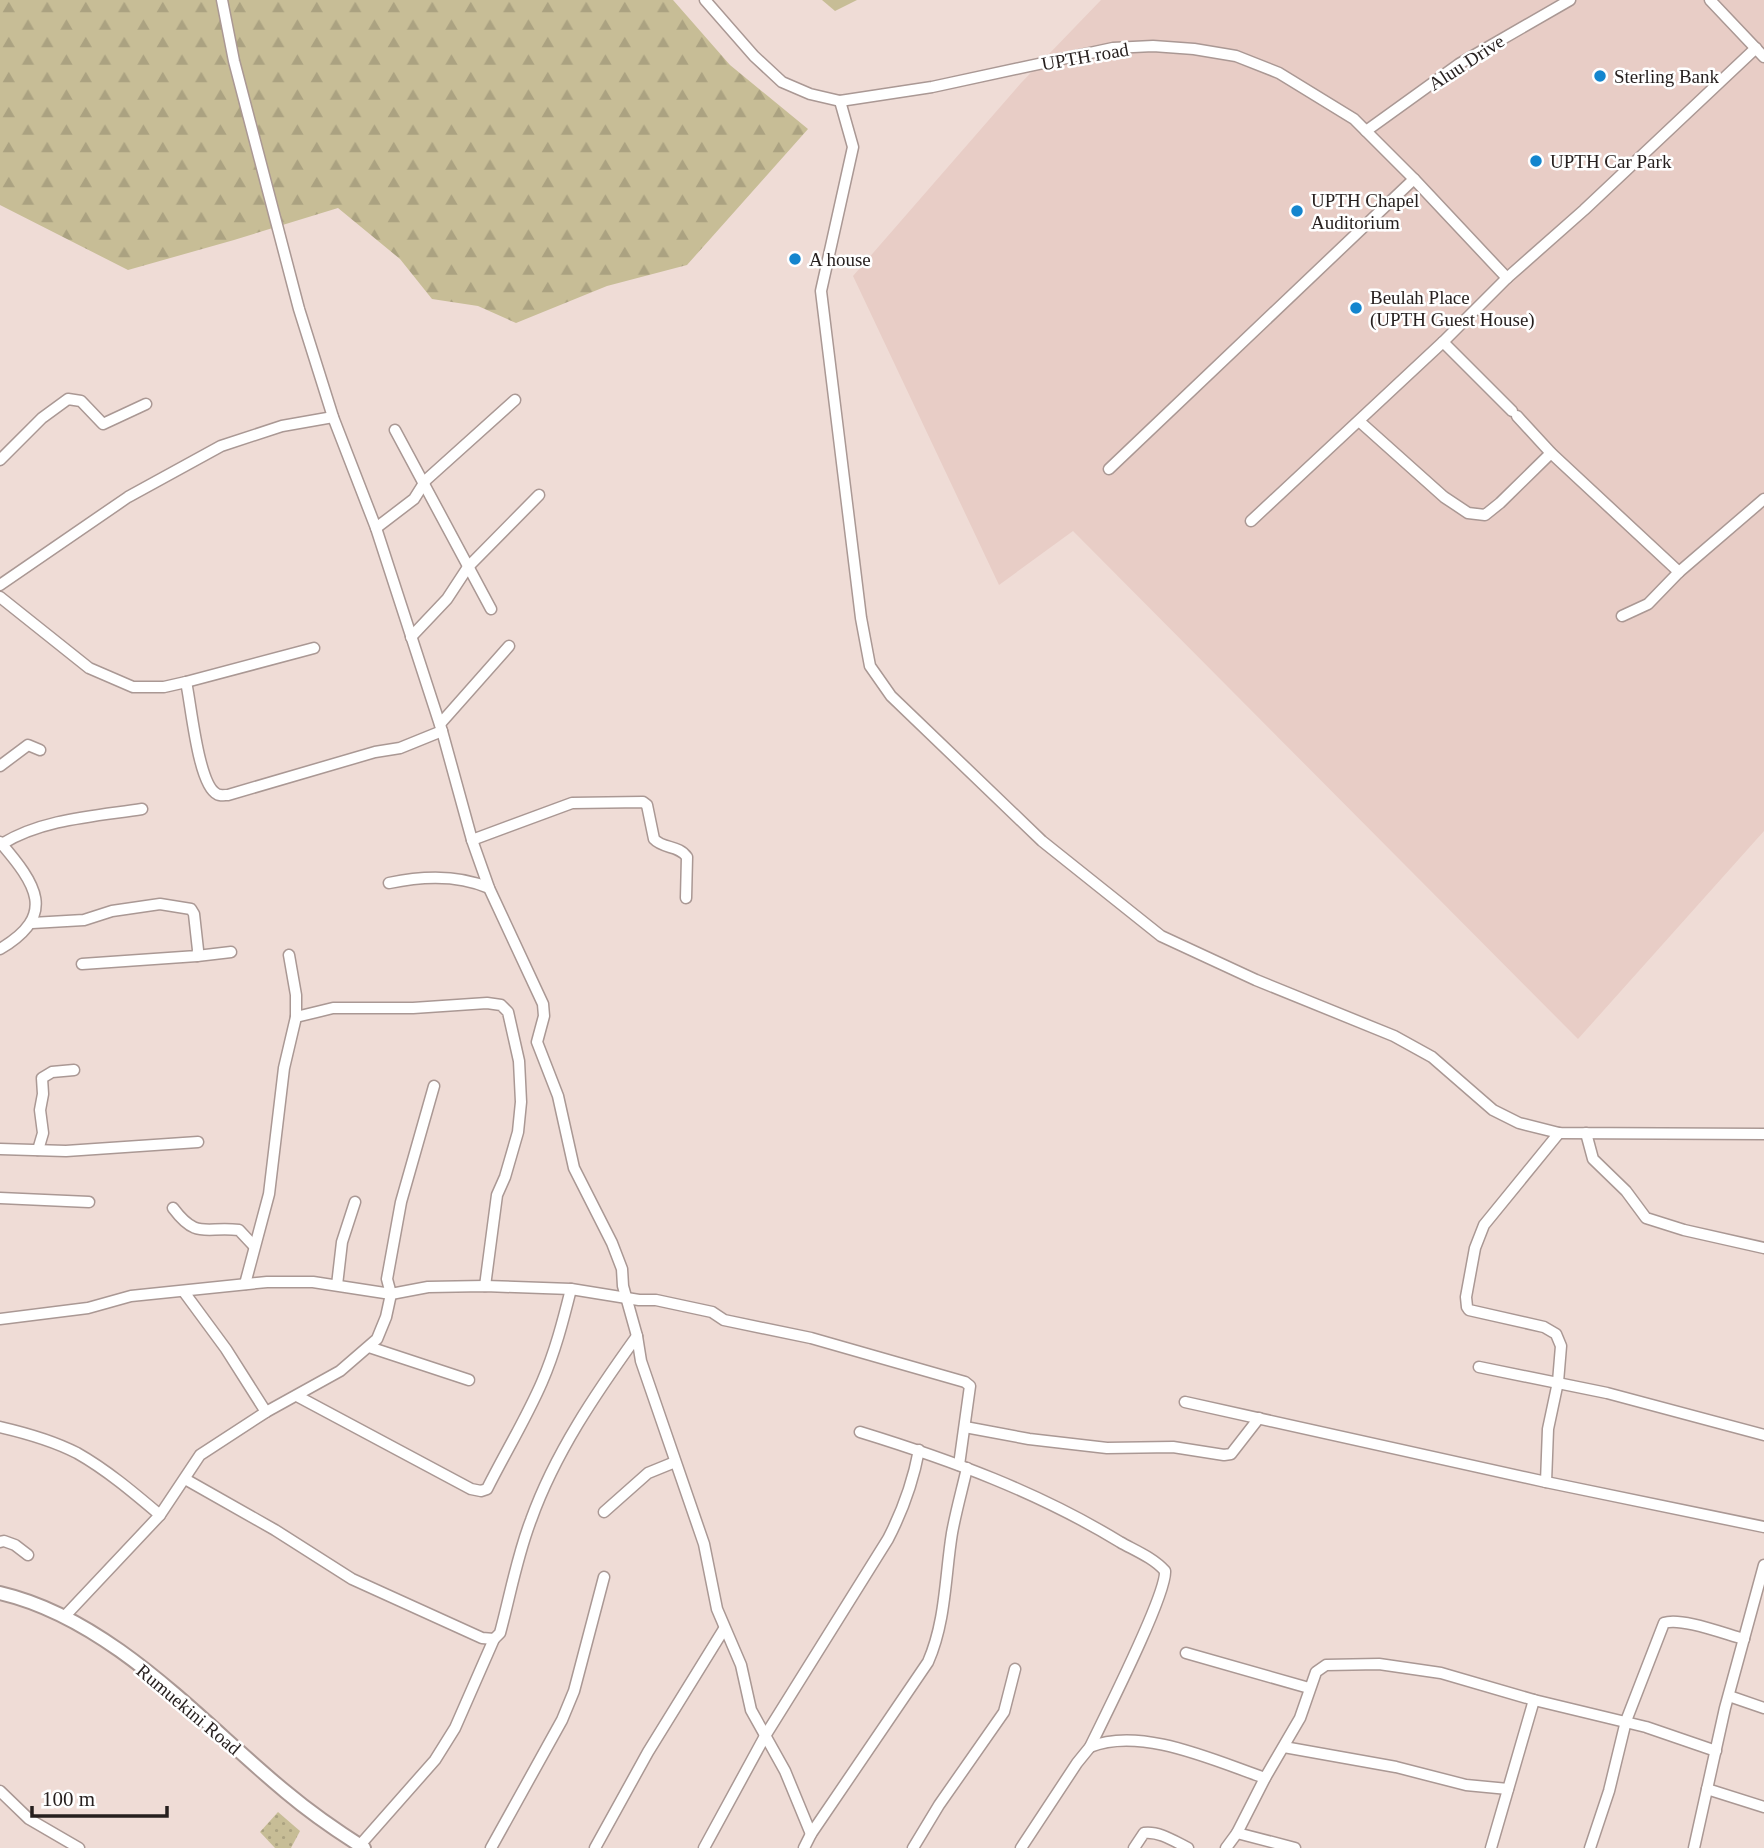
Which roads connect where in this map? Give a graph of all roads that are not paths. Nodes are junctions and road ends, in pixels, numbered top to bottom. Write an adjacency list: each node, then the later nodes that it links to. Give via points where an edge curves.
1 (222, 0): 14 (street, via 299,309)
2 (705, 0): 7 (street, UPTH road, via 782,82)
3 (1570, 0): 8 (street, Aluu Drive, via 1460,64)
4 (1710, 0): 5 (street)
5 (1756, 48): 6 (street); 10 (street)
6 (1764, 57)
7 (839, 102): 8 (street, UPTH road, via 1113,48 1153,46 1236,56 1279,73); 53 (street, via 853,147 821,291 870,666 891,696 1042,841 1161,936 1394,1036 1432,1057 1493,1110 1519,1123)
8 (1366, 131): 9 (street, UPTH road)
9 (1414, 179): 10 (street, UPTH road); 19 (street)
10 (1507, 278): 11 (street)
11 (1443, 342): 15 (street); 17 (street)
12 (515, 400): 20 (street)
13 (146, 404): 18 (street, via 103,424 81,401 68,399)
14 (333, 417): 24 (street); 27 (street, via 282,426 220,446 128,497)
15 (1359, 421): 17 (street, via 1468,513 1485,515); 23 (street)
16 (395, 430): 20 (street)
17 (1551, 453): 26 (street)
18 (0, 460)
19 (1109, 469)
20 (424, 485): 24 (street, via 414,499); 25 (street)
21 (539, 495): 25 (street)
22 (1764, 499): 26 (street)
23 (1251, 522)
24 (376, 528): 31 (street)
25 (468, 567): 29 (street); 31 (street, via 447,599)
26 (1679, 572): 30 (street, via 1648,604)
27 (0, 585)
28 (0, 597): 34 (street, via 89,668 122,684 142,688)
29 (491, 609)
30 (1622, 616)
31 (411, 637): 35 (street)
32 (509, 646): 35 (street)
33 (314, 648): 34 (street)
34 (186, 682): 35 (street, via 198,754 211,789 218,795 395,749)
35 (441, 727): 39 (street)
36 (40, 750): 37 (street, via 28,745)
37 (0, 766)
38 (142, 809): 40 (street, via 41,827)
39 (472, 841): 42 (street); 43 (street, via 572,803 643,802 657,843 681,850 687,857)
40 (1, 843): 44 (street, via 30,882 36,912)
41 (388, 883): 42 (street, via 430,877)
42 (489, 888): 71 (street, via 543,1004 537,1042 558,1096 574,1168 612,1243)
43 (686, 898)
44 (32, 923): 45 (street); 48 (street, via 85,920 145,905 172,905 194,914)
45 (0, 949)
46 (231, 952): 48 (street)
47 (289, 955): 50 (street)
48 (197, 956): 49 (street)
49 (82, 964)
50 (296, 1017): 63 (street, via 284,1068 269,1194); 67 (street, via 333,1008 487,1003 501,1005 508,1012 519,1061 521,1102 518,1132 497,1195)
51 (74, 1070): 58 (street, via 42,1078 43,1133)
52 (434, 1086): 70 (street, via 401,1202 387,1279)
53 (1559, 1133): 54 (street); 77 (street, via 1484,1225 1475,1248 1466,1304 1469,1310 1556,1334 1561,1346)
54 (1586, 1133): 55 (street); 64 (street, via 1593,1159 1646,1218)
55 (1764, 1134)
56 (198, 1142): 58 (street)
57 (0, 1149): 58 (street)
58 (38, 1150)
59 (0, 1198): 60 (street)
60 (89, 1202)
61 (355, 1202): 66 (street, via 342,1242)
62 (173, 1208): 63 (street, via 194,1229 239,1230)
63 (254, 1246): 65 (street)
64 (1764, 1248)
65 (246, 1284): 66 (street); 69 (street)
66 (337, 1285): 70 (street)
67 (485, 1286): 68 (street); 70 (street, via 428,1287)
68 (571, 1289): 71 (street); 78 (street, via 543,1381 487,1489 471,1489)
69 (184, 1292): 72 (street, via 131,1296 88,1308); 80 (street)
70 (391, 1294): 74 (street, via 377,1339)
71 (626, 1297): 73 (street); 83 (street, via 712,1312 724,1320 811,1338 965,1382 970,1386)
72 (0, 1319)
73 (637, 1336): 87 (street, via 646,1380); 101 (street, via 606,1379 544,1487 500,1633)
74 (369, 1347): 76 (street); 78 (street, via 340,1371)
75 (1479, 1367): 77 (street)
76 (469, 1380)
77 (1558, 1382): 85 (street); 90 (street, via 1548,1429)
78 (297, 1396): 80 (street)
79 (1185, 1402): 81 (street)
80 (265, 1412): 89 (street, via 200,1455)
81 (1259, 1418): 83 (street, via 1231,1454 1224,1455 1173,1447 1107,1448); 90 (street)
82 (0, 1427): 92 (street, via 76,1453)
83 (965, 1427): 88 (street)
84 (860, 1432): 86 (street)
85 (1764, 1435)
86 (919, 1450): 88 (street); 110 (street, via 904,1508 888,1539)
87 (675, 1462): 91 (street, via 648,1474); 100 (street, via 704,1544)
88 (963, 1467): 111 (street, via 1077,1516 1165,1571 1152,1613); 120 (street, via 946,1595 933,1651)
89 (184, 1479): 92 (street); 101 (street, via 352,1579 482,1638)
90 (1546, 1482): 93 (street)
91 (604, 1512)
92 (160, 1515): 99 (street)
93 (1764, 1527)
94 (0, 1542): 95 (street, via 15,1545)
95 (28, 1555)
96 (1764, 1566): 102 (street)
97 (604, 1577): 123 (street, via 562,1720)
98 (0, 1593): 99 (street, Rumuekini Road, via 32,1601)
99 (64, 1617): 121 (street, Rumuekini Road, via 131,1660 287,1793)
100 (724, 1629): 110 (street, via 741,1665 751,1710); 124 (street)
101 (494, 1639): 121 (street, via 455,1728 435,1760)
102 (1744, 1640): 106 (street); 109 (street, via 1681,1623 1664,1623)
103 (1186, 1653): 105 (street)
104 (1016, 1670): 127 (street, via 1004,1712)
105 (1309, 1688): 107 (street, via 1315,1672 1326,1665 1379,1664 1441,1673); 112 (street)
106 (1729, 1696): 108 (street); 113 (street)
107 (1534, 1700): 109 (street); 115 (street)
108 (1764, 1708)
109 (1626, 1721): 113 (street); 134 (street)
110 (765, 1736): 120 (street); 125 (street)
111 (1090, 1747): 114 (street, via 1141,1741); 128 (street)
112 (1284, 1747): 114 (street); 115 (street, via 1466,1784)
113 (1716, 1751): 116 (street)
114 (1265, 1777): 119 (street)
115 (1508, 1788): 133 (street)
116 (1707, 1789): 118 (street); 135 (street)
117 (0, 1791): 122 (street, via 29,1819)
118 (1764, 1807)
119 (1237, 1833): 131 (street); 132 (street)
120 (811, 1834): 126 (street)
121 (362, 1847)
122 (79, 1848)
123 (491, 1848)
124 (595, 1848)
125 (704, 1848)
126 (804, 1848)
127 (913, 1848)
128 (1021, 1848)
129 (1134, 1848): 130 (street, via 1144,1833 1150,1832)
130 (1188, 1848)
131 (1226, 1848)
132 (1296, 1848)
133 (1491, 1848)
134 (1590, 1848)
135 (1694, 1848)

